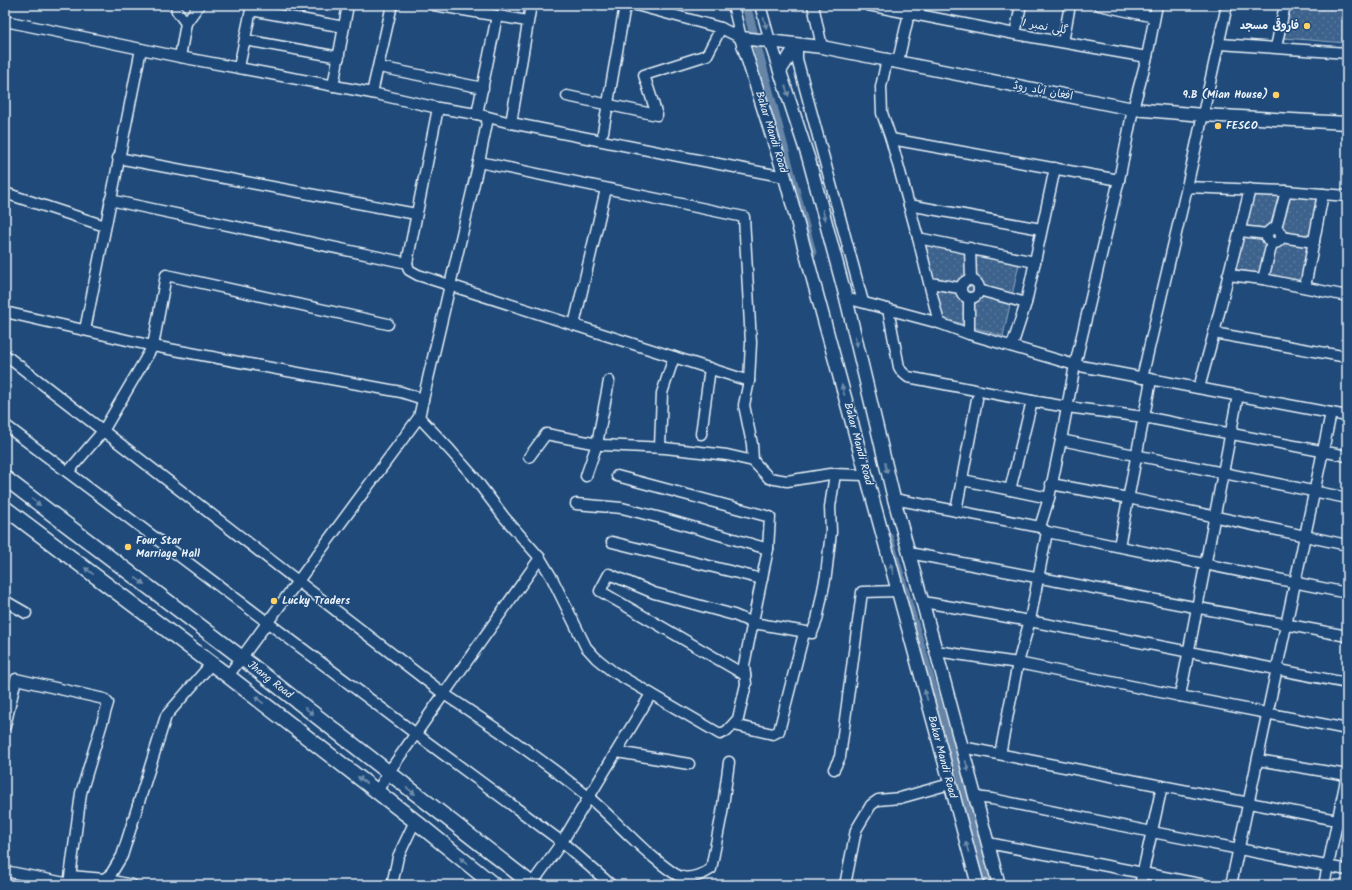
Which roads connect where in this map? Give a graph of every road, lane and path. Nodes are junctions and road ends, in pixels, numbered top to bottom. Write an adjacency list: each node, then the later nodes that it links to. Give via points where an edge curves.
1 (176, 5): 26 (street, via 177,11)
2 (199, 5): 26 (street)
3 (348, 5): 27 (street)
4 (392, 5): 44 (street)
5 (434, 5): 22 (street)
6 (531, 5): 25 (street)
7 (629, 5): 51 (street, via 624,11)
8 (636, 5): 20 (street)
9 (733, 5): 30 (street, Bakar Mandi Road)
10 (760, 5): 32 (street, Bakar Mandi Road, one-way to 32)
11 (813, 5): 36 (street)
12 (868, 5): 21 (street, گلی نمبر 1)
13 (1021, 5): 29 (street)
14 (1070, 5): 33 (street)
15 (1099, 5): 23 (street)
16 (1157, 5): 23 (street)
17 (1227, 5): 35 (street)
18 (1285, 5): 37 (street)
19 (251, 8): 27 (street); 31 (street)
20 (658, 8): 28 (street)
21 (910, 9): 29 (street, گلی نمبر 1); 43 (street)
22 (497, 16): 25 (street); 48 (street)
23 (1154, 17): 42 (street)
24 (5, 21): 38 (street)
25 (527, 22): 57 (street)
26 (186, 23): 40 (street)
27 (344, 27): 41 (street)
28 (721, 28): 30 (street); 51 (street, via 707,55 644,75 657,115)
29 (1015, 34): 33 (street, گلی نمبر 1)
30 (744, 38): 32 (main road, افغان آباد روڈ); 64 (main road, Bakar Mandi Road)
31 (245, 40): 41 (street); 45 (street)
32 (765, 40): 34 (main road, افغان آباد روڈ); 46 (main road, Bakar Mandi Road)
33 (1063, 42): 42 (street, گلی نمبر 1)
34 (797, 44): 36 (main road, افغان آباد روڈ); 46 (main road); 96 (street, via 797,59)
35 (1220, 44): 37 (street); 55 (street)
36 (822, 47): 43 (main road, افغان آباد روڈ)
37 (1276, 47): 39 (street)
38 (140, 49): 40 (street); 61 (street)
39 (1347, 53)
40 (180, 57): 45 (street)
41 (339, 57): 47 (street)
42 (1147, 57): 53 (street)
43 (892, 60): 53 (main road, افغان آباد روڈ); 60 (street, via 881,87 882,113)
44 (378, 67): 48 (street); 49 (street)
45 (239, 68): 47 (street)
46 (780, 71): 94 (main road, Bakar Mandi Road, one-way to 94, via 809,160)
47 (333, 86): 49 (street)
48 (483, 88): 54 (street)
49 (372, 93): 52 (street)
50 (567, 96): 51 (street)
51 (608, 105): 59 (street)
52 (438, 108): 54 (street); 75 (street)
53 (1133, 109): 55 (main road, افغان آباد روڈ); 65 (street)
54 (478, 114): 56 (street)
55 (1203, 115): 58 (main road, افغان آباد روڈ); 66 (street)
56 (488, 118): 57 (street); 62 (street)
57 (511, 123): 64 (street)
58 (1347, 123)
59 (603, 132)
60 (891, 139): 63 (street); 74 (street)
61 (118, 158): 73 (street); 75 (street)
62 (479, 162): 67 (street); 89 (street)
63 (1055, 168): 65 (street); 77 (street)
64 (785, 177): 141 (main road, Bakar Mandi Road, one-way to 64)
65 (1119, 180): 111 (street)
66 (1187, 187): 68 (street); 113 (street)
67 (606, 189): 102 (street); 115 (street, via 744,217 750,343)
68 (1250, 190): 69 (street); 78 (street)
69 (1286, 191): 71 (street); 79 (street)
70 (5, 193): 76 (street)
71 (1323, 194): 72 (street); 81 (street)
72 (1347, 196)
73 (110, 200): 76 (street); 84 (street)
74 (908, 205): 77 (street); 80 (street)
75 (416, 214): 84 (street)
76 (105, 226): 103 (street)
77 (1041, 229): 83 (street)
78 (1240, 231): 79 (street); 85 (street)
79 (1274, 236): 81 (street); 87 (street)
80 (918, 238): 82 (street); 88 (street)
81 (1314, 242): 90 (street)
82 (970, 248): 83 (street); 86 (street)
83 (1035, 262): 97 (street)
84 (407, 263): 89 (street, via 409,270 414,273)
85 (1228, 275): 87 (street); 104 (street)
86 (971, 279): 91 (street, via 964,281); 92 (street, via 977,283)
87 (1263, 279): 90 (street)
88 (930, 283): 91 (street); 100 (street)
89 (450, 286): 102 (street); 118 (street)
90 (1305, 287): 93 (street)
91 (960, 288): 95 (street, via 962,295)
92 (979, 290): 95 (street, via 976,296); 97 (street)
93 (1347, 296)
94 (846, 298): 96 (street); 152 (main road, Bakar Mandi Road, one-way to 152)
95 (969, 298): 105 (street)
96 (863, 302): 98 (street)
97 (1026, 303): 107 (street)
98 (888, 309): 100 (street); 120 (street, via 899,367 908,377)
99 (5, 312): 103 (street)
100 (938, 323): 105 (street)
101 (388, 324): 106 (street, via 166,275)
102 (574, 325): 109 (street)
103 (85, 330): 106 (street)
104 (1214, 333): 110 (street); 116 (street)
105 (969, 334): 107 (street)
106 (153, 346): 118 (street, via 401,392); 127 (street)
107 (1012, 346): 111 (street)
108 (5, 355): 127 (street)
109 (674, 357): 112 (street); 132 (street, via 662,393)
110 (1347, 357)
111 (1075, 365): 113 (street); 121 (street)
112 (710, 368): 115 (street); 129 (street)
113 (1147, 379): 116 (street); 125 (street)
114 (608, 381): 131 (street)
115 (749, 381): 137 (street, via 744,406)
116 (1199, 388): 117 (street)
117 (1238, 396): 122 (street); 128 (street)
118 (423, 399): 124 (street)
119 (977, 399): 145 (street)
120 (1032, 401): 121 (street); 147 (street)
121 (1067, 407): 125 (street); 130 (street)
122 (1331, 413): 123 (street); 133 (street)
123 (1347, 416)
124 (419, 417): 164 (street, via 473,476); 168 (street)
125 (1144, 417): 128 (street); 134 (street)
126 (5, 425): 138 (street)
127 (103, 431): 138 (street); 168 (street)
128 (1231, 433): 133 (street); 139 (street)
129 (701, 434)
130 (1061, 440): 134 (street); 146 (street)
131 (597, 444): 132 (street); 136 (street, via 546,434); 142 (street)
132 (660, 447): 137 (street, via 727,455)
133 (1323, 451): 135 (street); 148 (street)
134 (1137, 454): 139 (street); 150 (street)
135 (1347, 456)
136 (529, 457)
137 (753, 461): 140 (street, via 769,478 787,481)
138 (68, 472): 177 (street)
139 (1223, 472): 148 (street); 156 (street)
140 (835, 474): 141 (street); 180 (street, via 830,507 831,532 826,575 814,630 812,633)
141 (866, 475): 170 (main road, Bakar Mandi Road, one-way to 141)
142 (586, 476)
143 (618, 476): 162 (street, via 770,517)
144 (5, 478): 186 (highway, Jhang Road, one-way to 186)
145 (963, 480): 147 (street); 155 (street)
146 (1051, 484): 149 (street); 150 (street)
147 (1010, 490): 149 (street)
148 (1315, 491): 151 (street); 158 (street)
149 (1049, 498): 157 (street)
150 (1128, 498): 156 (street); 161 (street)
151 (1347, 498)
152 (894, 499): 155 (street); 163 (main road, Bakar Mandi Road)
153 (576, 504): 162 (street, via 622,508)
154 (5, 508): 187 (highway, Jhang Road, one-way to 154)
155 (956, 511): 157 (street)
156 (1215, 517): 158 (street); 165 (street)
157 (1043, 529): 161 (street); 166 (street)
158 (1305, 536): 160 (street); 169 (street)
159 (612, 542): 167 (street)
160 (1347, 545)
161 (1119, 546): 165 (street)
162 (768, 549): 167 (street)
163 (909, 553): 166 (street); 173 (main road, Bakar Mandi Road)
164 (540, 558): 193 (street); 194 (street, via 586,647 612,671)
165 (1206, 564): 169 (street); 174 (street)
166 (1038, 578): 174 (street); 176 (street)
167 (762, 579): 178 (street)
168 (298, 582): 177 (street); 193 (street)
169 (1295, 582): 171 (street); 179 (street)
170 (898, 591): 183 (main road, Bakar Mandi Road); 207 (street, via 862,592 840,758)
171 (1347, 593)
172 (5, 601): 175 (street)
173 (923, 602): 176 (street); 181 (main road, Bakar Mandi Road)
174 (1197, 608): 179 (street); 185 (street)
175 (26, 613)
176 (1030, 620): 185 (street); 188 (street)
177 (268, 622): 186 (street); 200 (street)
178 (753, 623): 180 (street); 190 (street, via 744,665); 190 (street, via 734,615 654,593 609,574 600,591)
179 (1286, 625): 182 (street); 189 (street)
180 (804, 632): 198 (street, via 779,731 773,734)
181 (931, 634): 183 (main road); 184 (main road, Bakar Mandi Road)
182 (1347, 636)
183 (911, 639): 210 (main road, Bakar Mandi Road, one-way to 183)
184 (936, 651): 188 (street); 201 (main road, Bakar Mandi Road)
185 (1189, 653): 189 (street); 195 (street)
186 (242, 658): 191 (street); 208 (highway, Jhang Road, one-way to 208)
187 (212, 663): 191 (highway, Jhang Road); 226 (street, via 166,716 122,856 111,874)
188 (1018, 663): 195 (street); 203 (street)
189 (1277, 670): 192 (street); 196 (street)
190 (746, 674): 198 (street, via 745,691)
191 (228, 676): 212 (highway, Jhang Road, one-way to 191)
192 (1347, 683)
193 (444, 694): 200 (street); 213 (street, via 520,745)
194 (651, 694): 198 (street, via 720,734); 202 (street)
195 (1180, 696): 196 (street)
196 (1268, 713): 199 (street); 204 (street)
197 (5, 722): 227 (street, via 16,679 104,699 108,703 81,793)
198 (734, 725)
199 (1347, 729)
200 (416, 734): 208 (street); 219 (street)
201 (962, 747): 203 (street); 214 (main road, Bakar Mandi Road, one-way to 214)
202 (617, 752): 206 (street); 213 (street)
203 (1000, 754): 211 (street)
204 (1258, 760): 209 (street); 215 (street)
205 (729, 762): 213 (street, via 722,813 710,869 706,873 692,877 682,877 662,864)
206 (690, 764)
207 (834, 769)
208 (388, 773): 212 (street); 231 (highway, Jhang Road, one-way to 231)
209 (1347, 775): 217 (street)
210 (950, 784): 233 (street, via 900,798 878,800 870,805 856,830); 234 (main road, Bakar Mandi Road, one-way to 210)
211 (1162, 786): 215 (street); 218 (street)
212 (377, 792): 216 (highway, Jhang Road)
213 (588, 797): 219 (street)
214 (975, 797): 218 (street); 220 (main road, Bakar Mandi Road)
215 (1249, 803): 217 (street); 221 (street)
216 (415, 821): 229 (street, via 398,857); 230 (highway, Jhang Road, one-way to 216)
217 (1342, 821): 222 (street)
218 (1152, 832): 221 (street); 225 (street)
219 (562, 842): 231 (street); 232 (street)
220 (988, 843): 225 (street); 235 (main road, Bakar Mandi Road)
221 (1239, 849): 222 (street); 238 (street)
222 (1328, 867): 223 (street); 239 (street)
223 (1347, 870)
224 (5, 871): 227 (street)
225 (1143, 873): 236 (street); 237 (street)
226 (104, 879): 227 (street); 228 (street)
227 (70, 882)
228 (132, 885)
229 (392, 885)
230 (494, 885)
231 (532, 885)
232 (611, 885)
233 (844, 885)
234 (978, 885)
235 (999, 885)
236 (1140, 885)
237 (1205, 885)
238 (1231, 885)
239 (1324, 885)

